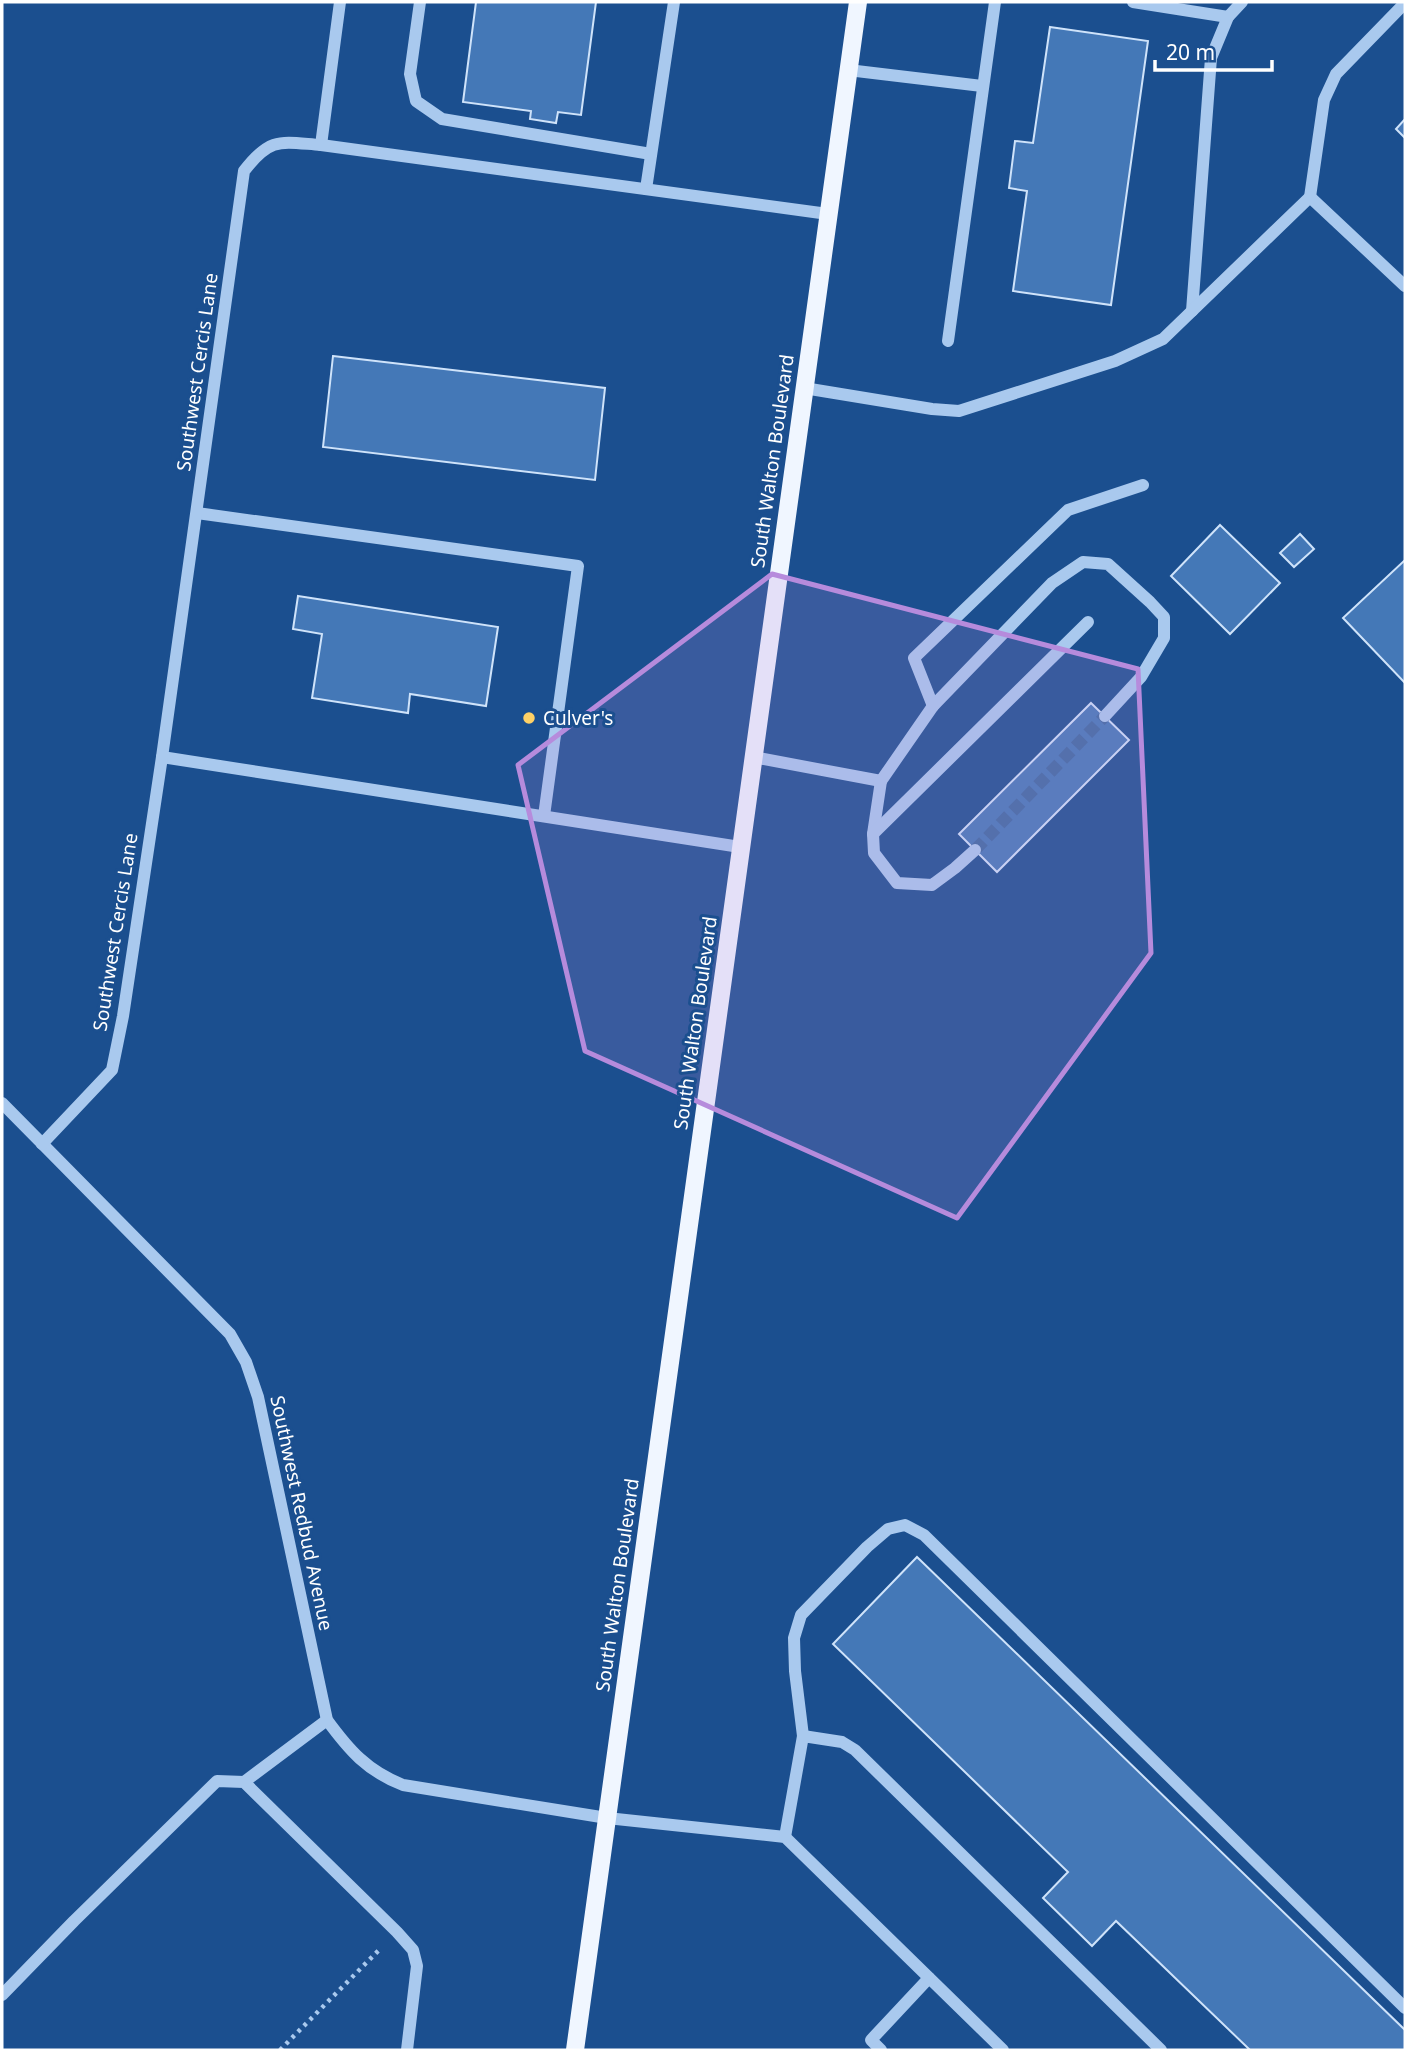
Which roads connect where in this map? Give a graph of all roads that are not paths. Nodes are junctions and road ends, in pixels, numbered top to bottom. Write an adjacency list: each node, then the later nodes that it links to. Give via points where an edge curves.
1 (340, 2): 12 (street)
2 (420, 2): 13 (street, via 410,74 416,101 442,119)
3 (674, 2): 13 (street)
4 (858, 2): 10 (main road, South Walton Boulevard)
5 (995, 2): 11 (street)
6 (1133, 2): 9 (street)
7 (1242, 2): 9 (street)
8 (1405, 4): 15 (street, via 1336,74 1324,100)
9 (1228, 17): 18 (street, via 1211,58)
10 (848, 70): 11 (street); 16 (main road, South Walton Boulevard)
11 (982, 86): 19 (street)
12 (321, 145): 14 (street, Southwest Cercis Lane); 22 (street, Southwest Cercis Lane, via 276,142 244,171)
13 (651, 154): 14 (street)
14 (646, 189): 16 (street, Southwest Cercis Lane)
15 (1310, 197): 17 (street); 18 (street)
16 (828, 214): 20 (main road, South Walton Boulevard)
17 (1405, 286)
18 (1192, 311): 20 (street, via 1163,339 1115,361 959,411)
19 (948, 341)
20 (804, 388): 27 (main road, South Walton Boulevard)
21 (1143, 485): 24 (street, via 1068,510 914,659)
22 (197, 513): 26 (street, Southwest Cercis Lane); 29 (street, via 578,566)
23 (1088, 622): 30 (street)
24 (933, 706): 25 (street, via 1052,583 1083,562 1108,564 1164,617 1164,638 1141,677); 28 (street)
25 (1105, 716)
26 (162, 757): 29 (street); 34 (street, Southwest Cercis Lane, via 112,1070)
27 (753, 757): 28 (street); 31 (main road, South Walton Boulevard)
28 (881, 781): 30 (street)
29 (544, 816): 31 (street)
30 (873, 834): 32 (street, via 874,853 897,883 932,885)
31 (740, 847): 38 (main road, South Walton Boulevard)
32 (975, 850)
33 (2, 1103): 34 (street, Southwest Redbud Avenue)
34 (42, 1143): 35 (street, Southwest Redbud Avenue, via 230,1334 246,1362 258,1397)
35 (327, 1720): 37 (street); 38 (street, Southwest Redbud Avenue, via 366,1765 403,1786)
36 (803, 1736): 39 (street); 42 (street, via 794,1638 801,1615 867,1547 888,1529 905,1525 924,1535); 47 (street, via 842,1742 855,1750)
37 (243, 1782): 41 (street, via 217,1781); 43 (street, via 413,1950 417,1966)
38 (607, 1818): 39 (street, Southwest Redbud Avenue); 44 (main road, South Walton Boulevard)
39 (785, 1837): 40 (street)
40 (929, 1978): 45 (street, via 871,2040); 46 (street)
41 (2, 1996)
42 (1405, 2008)
43 (407, 2050)
44 (575, 2050)
45 (881, 2050)
46 (1003, 2050)
47 (1161, 2050)

